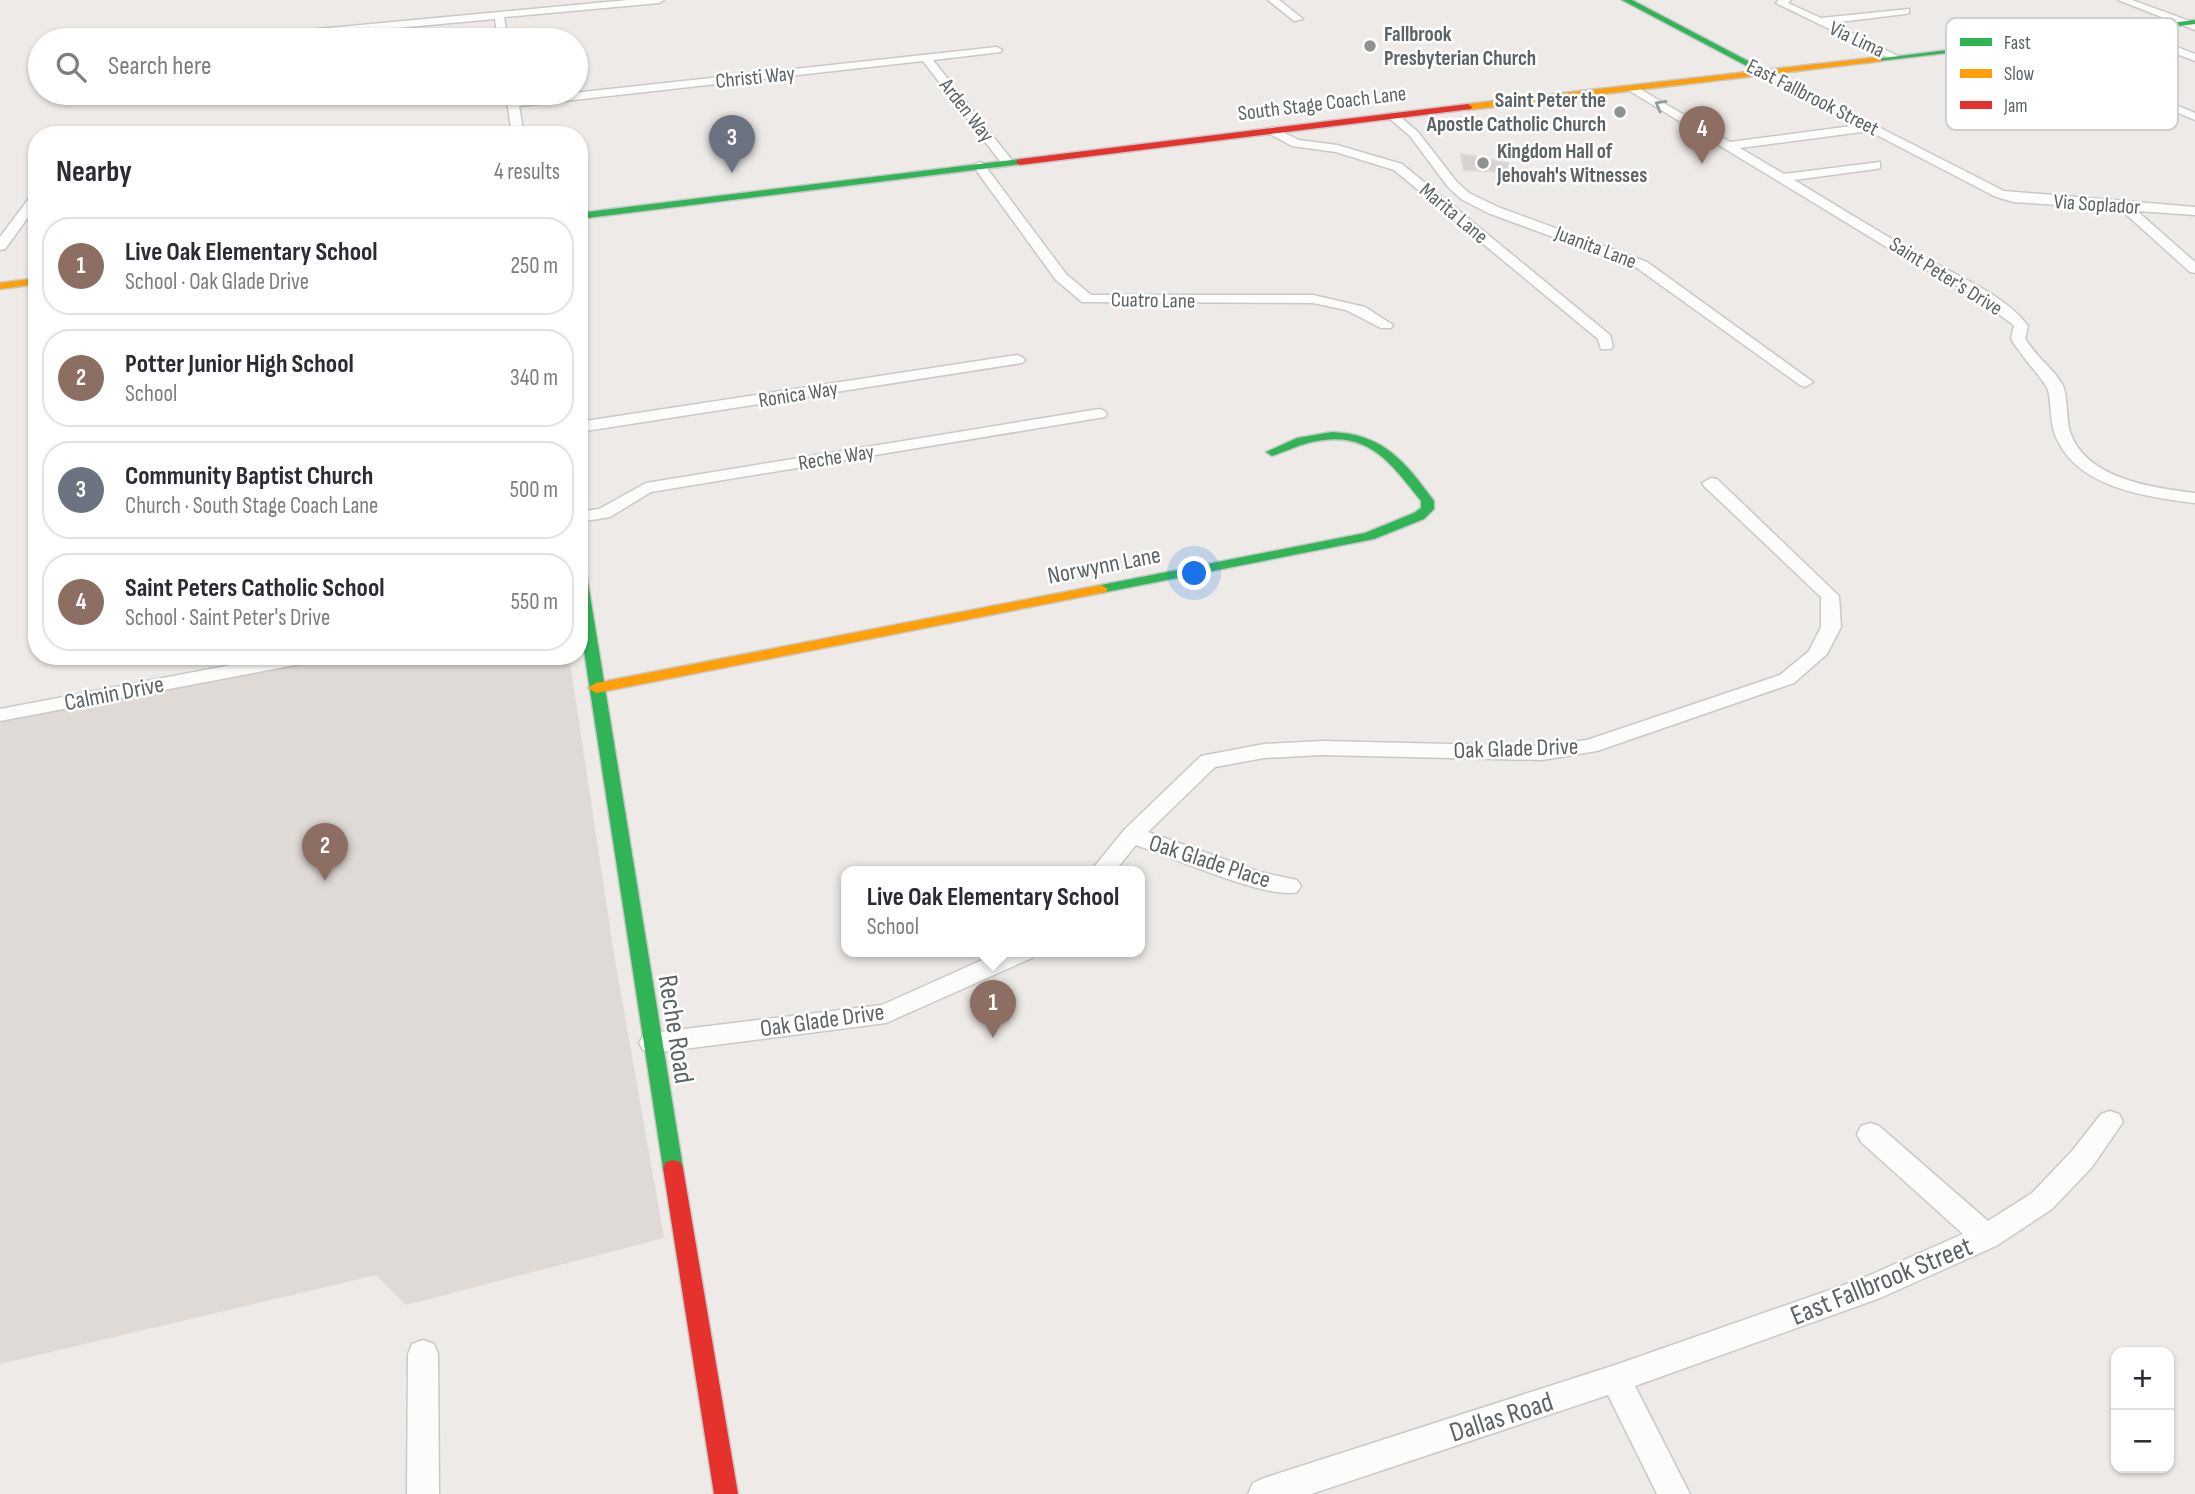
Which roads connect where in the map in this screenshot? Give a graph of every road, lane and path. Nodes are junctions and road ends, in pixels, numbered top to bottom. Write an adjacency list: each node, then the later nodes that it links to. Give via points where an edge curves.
1 (659, 0): 7 (street)
2 (1273, 0): 9 (street)
3 (1626, 0): 19 (main road, East Fallbrook Street)
4 (1786, 0): 10 (street, Via Lima, via 1781,3)
5 (2123, 0): 8 (street)
6 (1905, 11): 10 (street, Via Lima)
7 (499, 15): 11 (street); 12 (street)
8 (2175, 18)
9 (1298, 19)
10 (1819, 21): 16 (street, Via Lima)
11 (361, 28)
12 (501, 28)
13 (997, 50): 17 (street, Christi Way)
14 (1946, 51): 16 (main road, South Stage Coach Lane)
15 (2178, 51): 18 (street)
16 (1895, 57): 19 (main road, South Stage Coach Lane)
17 (926, 58): 21 (street, Christi Way); 30 (street, Arden Way)
18 (2195, 58)
19 (1765, 72): 20 (main road, South Stage Coach Lane); 27 (street, East Fallbrook Street)
20 (1631, 88): 24 (main road, South Stage Coach Lane); 29 (street, Saint Peter's Drive, one-way to 20)
21 (588, 91)
22 (512, 105): 26 (street)
23 (2178, 110): 25 (street)
24 (1393, 116): 28 (main road, South Stage Coach Lane); 46 (street, Juanita Lane, via 1414,134 1465,196 1643,265)
25 (2195, 117)
26 (516, 126)
27 (1871, 127): 29 (street); 34 (street, East Fallbrook Street)
28 (1272, 131): 30 (main road, South Stage Coach Lane); 44 (street, Marita Lane, via 1296,142 1398,167 1605,338)
29 (1730, 146): 33 (street, Saint Peter's Drive)
30 (1007, 162): 32 (main road, South Stage Coach Lane)
31 (1876, 165): 33 (street)
32 (979, 166): 38 (main road, South Stage Coach Lane); 43 (street, Cuatro Lane, via 1061,277 1087,299 1313,299 1344,304 1374,315)
33 (1784, 178): 51 (street, Saint Peter's Drive, via 1970,287 2017,320 2025,352 2056,387 2065,442 2086,464 2132,487)
34 (2000, 194): 35 (street, Via Soplador)
35 (2125, 207): 37 (street, Via Soplador); 40 (street)
36 (28, 208): 39 (street)
37 (2195, 211)
38 (588, 215)
39 (0, 246)
40 (2195, 269)
41 (28, 282): 42 (main road)
42 (0, 286)
43 (1386, 325)
44 (1606, 346)
45 (1017, 360): 48 (street, Ronica Way)
46 (1805, 382)
47 (1099, 414): 52 (street, Reche Way, via 646,488 604,513)
48 (588, 426)
49 (1272, 452): 55 (main road, Norwynn Lane, via 1294,440 1328,434 1355,438 1389,455 1428,501 1427,509 1369,536)
50 (1711, 483): 57 (street, Oak Glade Drive, via 1830,596 1831,628 1817,654 1787,679 1590,746 1542,753 1322,748 1264,751 1209,761)
51 (2195, 498)
52 (588, 516)
53 (588, 642): 55 (main road, Reche Road)
54 (264, 665): 56 (street, Calmin Drive)
55 (596, 688): 61 (main road, Reche Road)
56 (0, 715)
57 (1132, 835): 58 (street, Oak Glade Drive); 59 (street, Oak Glade Place, via 1256,879)
58 (1106, 866)
59 (1289, 886)
60 (1012, 957): 61 (street, Oak Glade Drive, via 887,1014)
61 (652, 1043): 68 (main road, Reche Road)
62 (2110, 1122): 64 (street, East Fallbrook Street, via 2042,1201)
63 (1870, 1134): 64 (street)
64 (1986, 1237): 66 (street, East Fallbrook Street, via 1870,1289)
65 (423, 1354): 67 (street)
66 (1615, 1379): 69 (street, Dallas Road); 70 (street)
67 (423, 1494)
68 (726, 1494)
69 (1264, 1494)
70 (1674, 1494)

